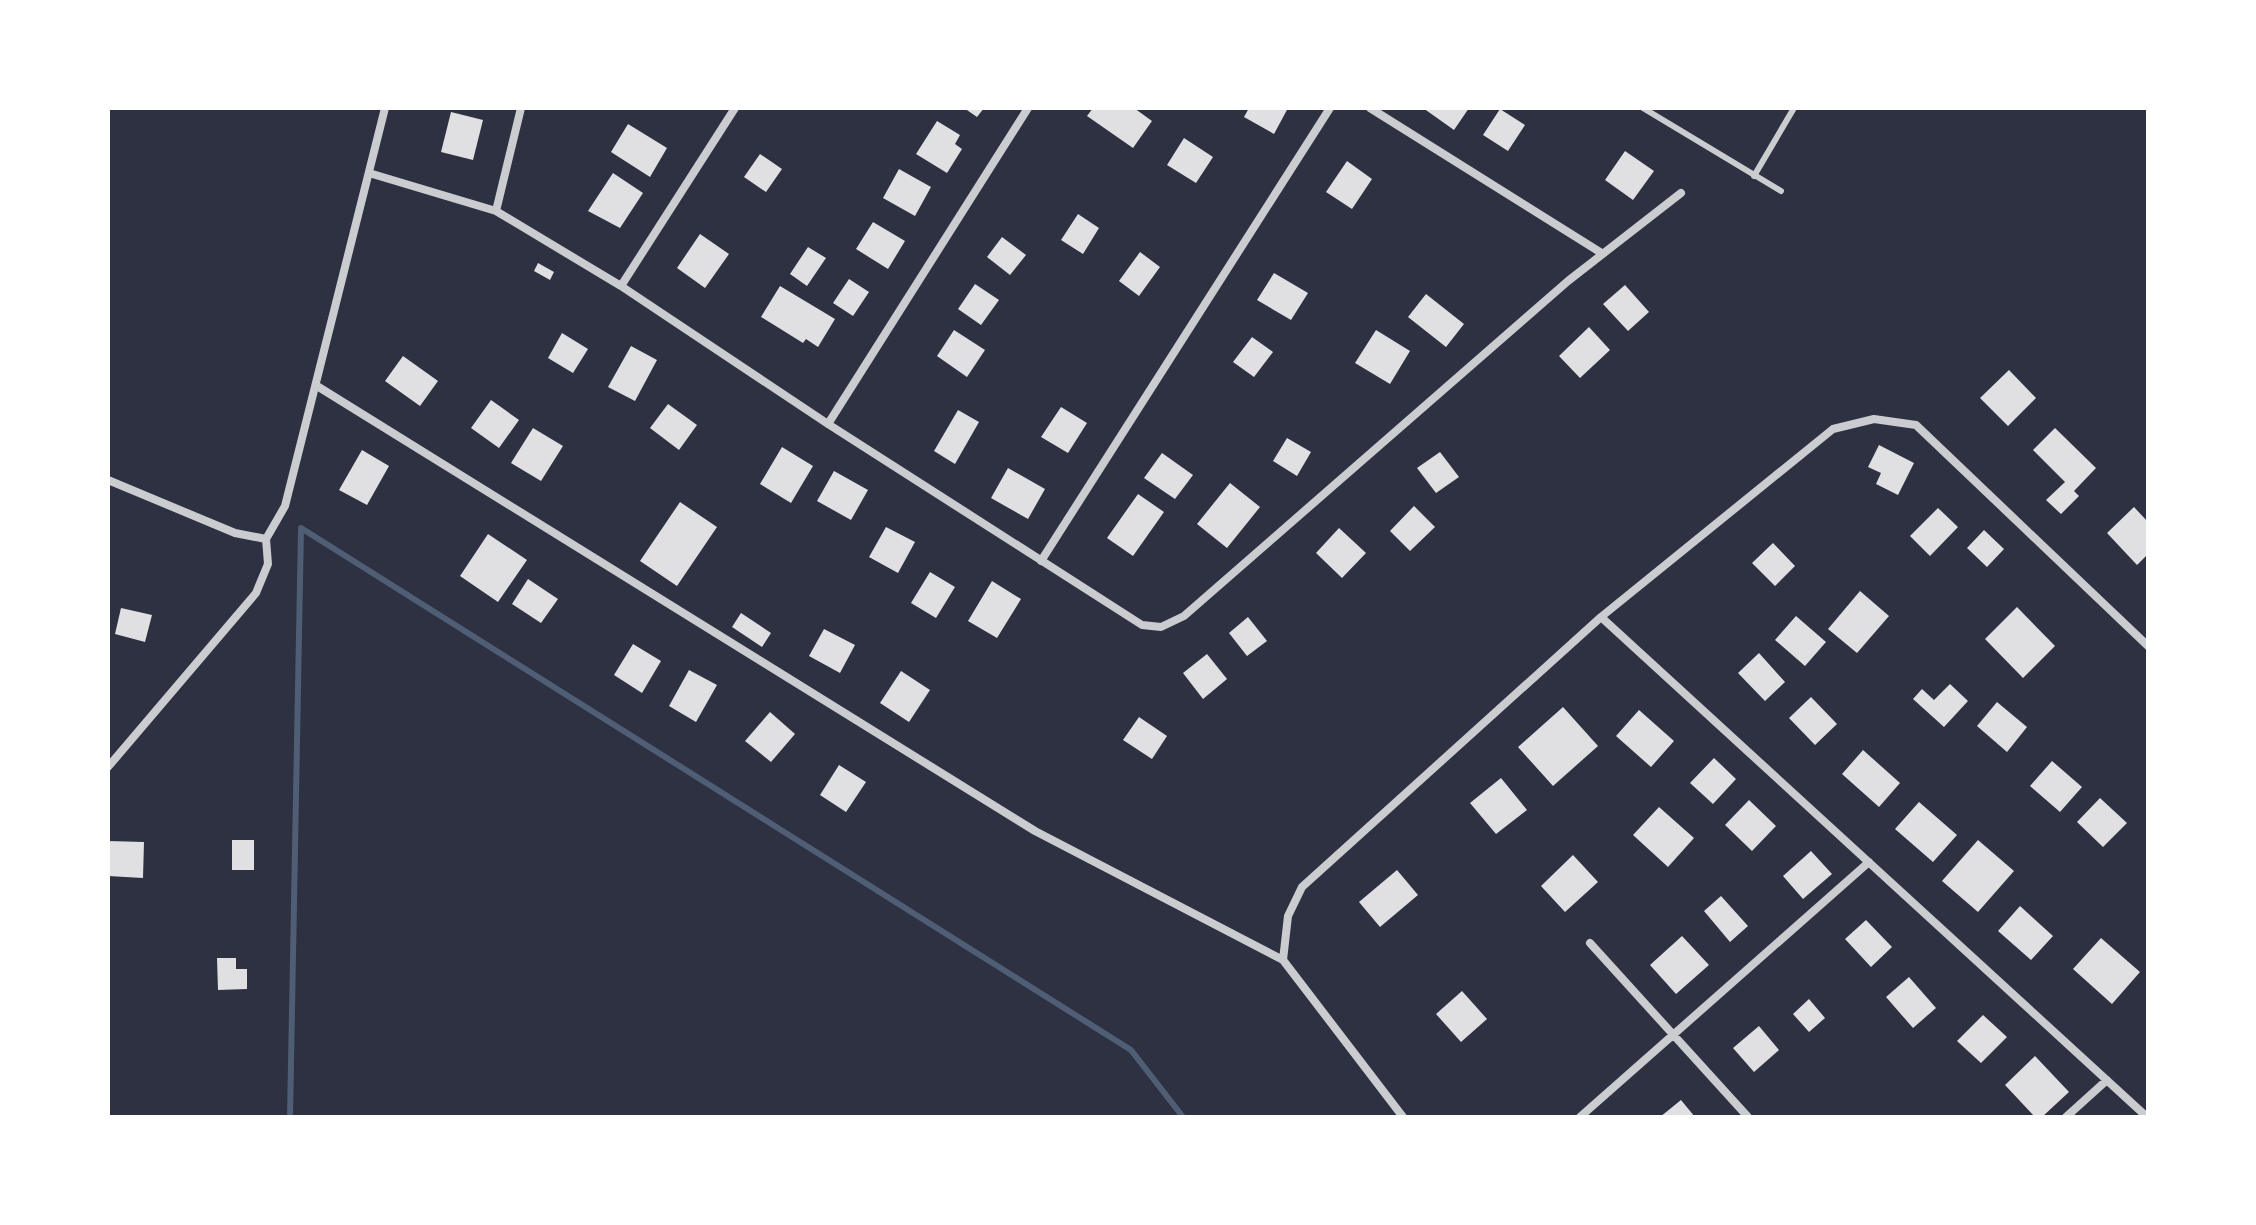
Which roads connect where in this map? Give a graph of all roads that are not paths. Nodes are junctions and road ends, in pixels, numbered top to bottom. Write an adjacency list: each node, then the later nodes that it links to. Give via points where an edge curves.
1 (385, 108): 9 (street)
2 (521, 108): 13 (street)
3 (735, 108): 15 (street)
4 (1028, 108): 17 (street)
5 (1330, 108): 20 (street)
6 (1370, 108): 14 (street)
7 (1643, 108): 10 (lane)
8 (1794, 108): 10 (lane)
9 (369, 173): 13 (street); 16 (street)
10 (1754, 176): 11 (lane)
11 (1781, 191)
12 (1681, 193): 14 (street)
13 (496, 211): 15 (street)
14 (1603, 254): 20 (street, via 1184,616 1161,627 1142,625)
15 (621, 286): 17 (street)
16 (317, 386): 19 (street, via 285,506); 26 (street, via 1035,831)
17 (828, 424): 20 (street)
18 (108, 480): 19 (street, via 235,533)
19 (266, 539): 23 (street, via 268,564 256,593)
20 (1041, 561)
21 (1601, 617): 22 (street, via 1833,429 1874,419 1916,425); 24 (street); 26 (street, via 1302,887 1288,916)
22 (2148, 646)
23 (108, 767)
24 (1869, 862): 27 (street); 28 (street)
25 (1590, 943): 27 (street)
26 (1283, 960): 29 (street)
27 (1673, 1035): 30 (street); 31 (street)
28 (2107, 1080): 32 (street); 33 (street)
29 (1403, 1117)
30 (1580, 1117)
31 (1748, 1117)
32 (2066, 1117)
33 (2147, 1117)

